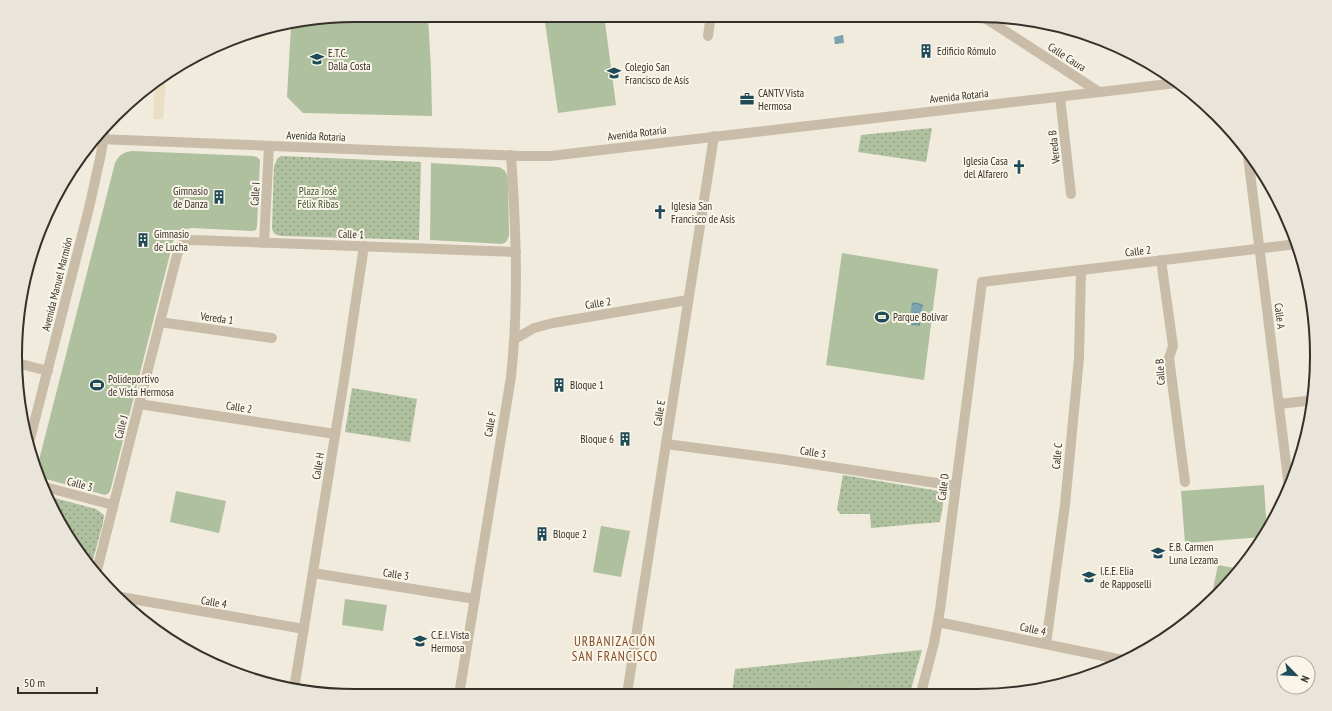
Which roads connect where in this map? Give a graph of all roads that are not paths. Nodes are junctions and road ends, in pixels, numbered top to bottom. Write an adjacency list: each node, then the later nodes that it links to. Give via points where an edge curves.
1 (710, 22): 3 (street)
2 (992, 23): 5 (street, Calle Caura)
3 (708, 36)
4 (1169, 83): 5 (street, Avenida Rotaria)
5 (1099, 92): 6 (street, Avenida Rotaria)
6 (1060, 97): 7 (street, Avenida Rotaria); 13 (street, Vereda B)
7 (714, 136): 11 (street, Avenida Rotaria, via 550,156); 23 (street, Calle E)
8 (104, 137): 10 (street, Avenida Rotaria)
9 (102, 140): 28 (street, Avenida Manuel Marmión, via 89,208)
10 (269, 146): 11 (street, Avenida Rotaria); 15 (street, Calle I)
11 (511, 155): 19 (street, Calle F)
12 (1249, 163): 18 (street, Calle A)
13 (1071, 194)
14 (184, 242): 15 (street, Calle 1, via 192,240); 24 (street, Calle J, via 178,250)
15 (264, 243): 17 (street, Calle 1)
16 (1291, 245): 18 (street, Calle 2)
17 (364, 246): 19 (street, Calle 1); 32 (street, Calle H)
18 (1259, 249): 20 (street, Calle 2); 31 (street, Calle A)
19 (516, 252): 26 (street, Calle F)
20 (1161, 260): 21 (street, Calle 2); 36 (street, Calle B, via 1173,346 1169,358)
21 (1081, 270): 22 (street, Calle 2); 46 (street, Calle C, via 1079,358 1065,505)
22 (982, 282): 37 (street, Calle D)
23 (688, 300): 26 (street, Calle 2, via 553,323 534,328); 34 (street, Calle E)
24 (160, 322): 25 (street, Vereda 1); 30 (street, Calle J)
25 (272, 338)
26 (514, 339): 43 (street, Calle F, via 511,377)
27 (22, 364): 28 (street)
28 (48, 371): 33 (street, Avenida Manuel Marmión)
29 (1307, 401): 31 (street)
30 (139, 404): 32 (street, Calle 2); 39 (street, Calle J)
31 (1279, 404): 35 (street, Calle A)
32 (335, 434): 41 (street, Calle H)
33 (31, 435)
34 (666, 444): 37 (street, Calle 3); 50 (street, Calle E)
35 (1288, 476)
36 (1185, 482)
37 (956, 486): 44 (street, Calle D)
38 (49, 488): 39 (street, Calle 3)
39 (113, 505): 40 (street, Calle J)
40 (98, 567)
41 (313, 573): 43 (street, Calle 3); 45 (street, Calle H)
42 (129, 599): 45 (street, Calle 4)
43 (475, 599): 49 (street, Calle F)
44 (938, 622): 46 (street, Calle 4); 51 (street, Calle D)
45 (304, 629): 48 (street, Calle H)
46 (1046, 644): 47 (street, Calle 4)
47 (1116, 659)
48 (295, 684)
49 (460, 689)
50 (629, 689)
51 (922, 689)

